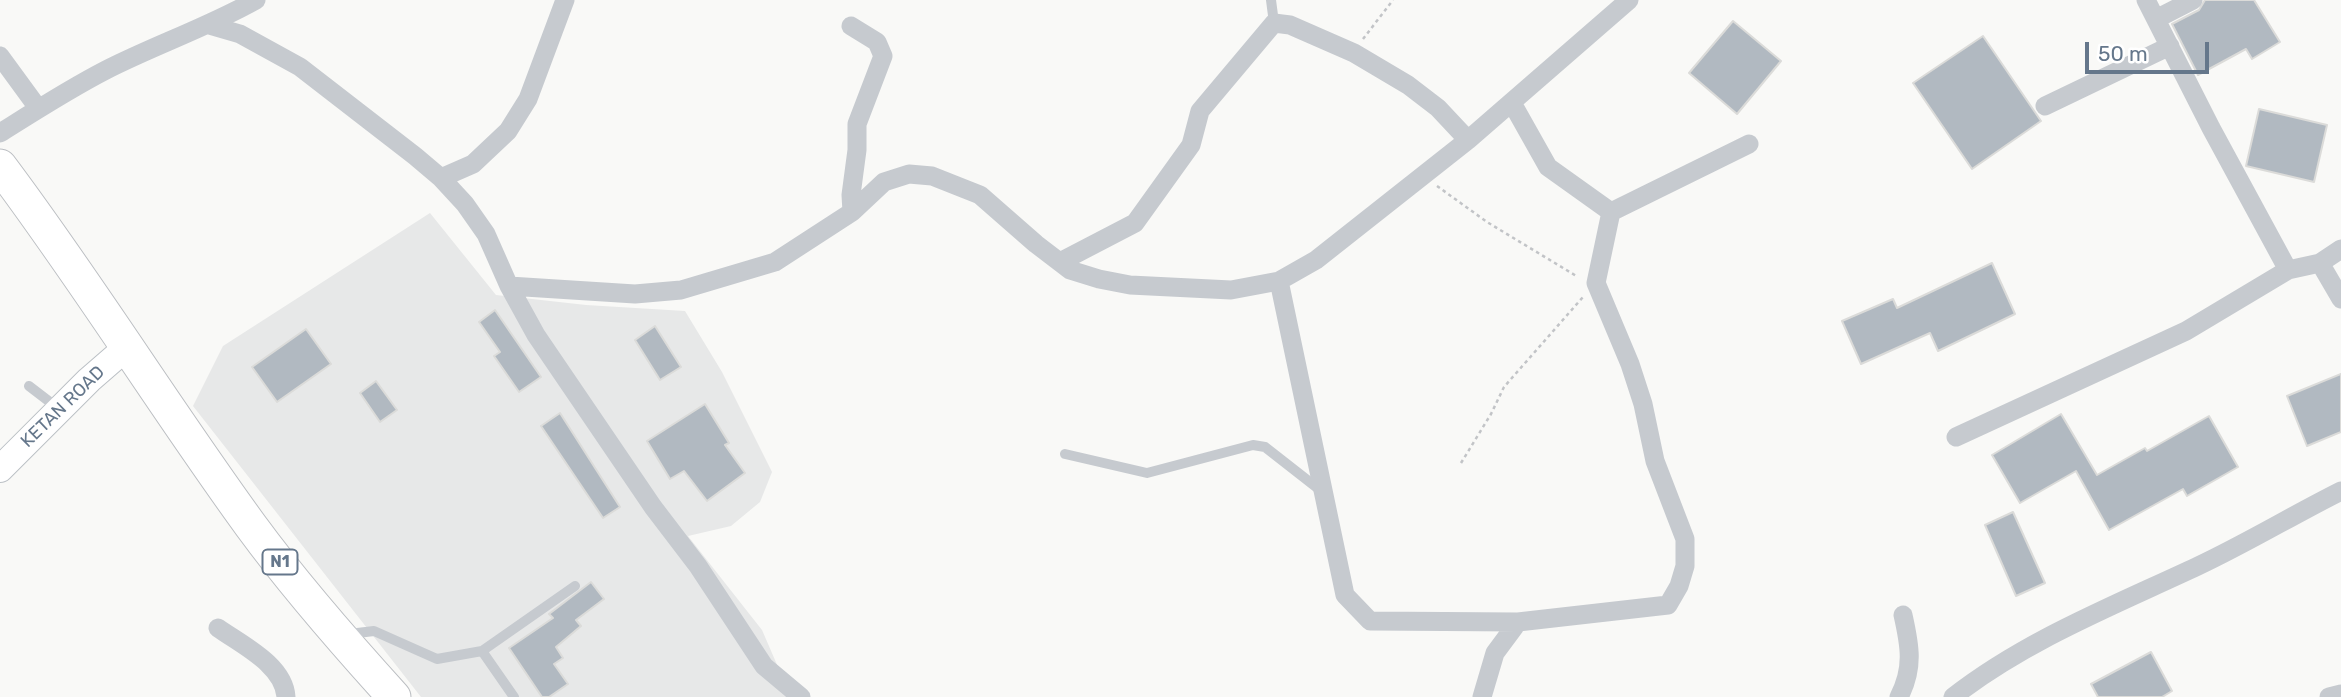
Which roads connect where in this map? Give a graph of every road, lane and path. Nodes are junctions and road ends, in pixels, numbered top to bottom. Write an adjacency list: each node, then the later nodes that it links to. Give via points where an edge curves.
1 (256, 0): 10 (street)
2 (565, 0): 23 (street, via 528,99 508,131 473,164)
3 (1271, 0): 9 (lane)
4 (1393, 0): 13 (path)
5 (1629, 0): 15 (street)
6 (2146, 0): 8 (street)
7 (2193, 0): 8 (street)
8 (2156, 19): 12 (street)
9 (1274, 23): 13 (street, via 1290,25); 27 (street, via 1200,110 1191,145 1135,223)
10 (209, 25): 17 (street, via 106,70); 23 (street, via 240,34 300,67)
11 (851, 26): 24 (street, via 877,42 883,56 857,124)
12 (2170, 46): 16 (street); 29 (street)
13 (1353, 53): 19 (street, via 1408,85)
14 (0, 56): 17 (street)
15 (1512, 103): 19 (street); 25 (street, via 1548,167)
16 (2045, 106)
17 (38, 108): 18 (street)
18 (0, 133)
19 (1468, 140): 22 (street)
20 (1749, 144): 25 (street)
21 (3, 175): 34 (highway, N1, via 89,288)
22 (1423, 176): 30 (street, via 1316,260); 31 (path, via 1487,222 1572,275)
23 (441, 178): 32 (street, via 486,234)
24 (852, 212): 27 (street, via 884,182 909,174 932,176 980,195); 32 (street, via 775,262 681,290 635,294)
25 (1611, 212): 31 (street)
26 (2341, 249): 28 (street)
27 (1060, 262): 30 (street, via 1070,270 1130,285 1231,290)
28 (2320, 263): 29 (street); 33 (street)
29 (2288, 270): 37 (street, via 2186,331)
30 (1279, 281): 42 (street)
31 (1593, 282): 39 (path, via 1580,303 1504,387); 45 (street, via 1643,404 1655,461 1685,539 1685,566 1668,605)
32 (509, 286): 53 (street, via 536,335 764,666)
33 (2341, 299)
34 (127, 347): 36 (street, KETAN ROAD); 47 (highway, N1, via 252,528)
35 (29, 386): 36 (lane)
36 (60, 409): 40 (street, KETAN ROAD)
37 (1956, 437)
38 (1065, 454): 42 (lane, via 1147,473 1253,445 1265,447)
39 (1461, 464)
40 (0, 469)
41 (2341, 491): 56 (street, via 2244,544 2041,641 1985,671)
42 (1324, 492): 45 (street, via 1345,595 1370,621)
43 (575, 586): 48 (lane)
44 (1903, 615): 55 (street, via 1910,672)
45 (1518, 622): 54 (street, via 1495,653)
46 (218, 628): 50 (street, via 268,664 279,676)
47 (338, 635): 48 (lane, via 374,631 437,659); 51 (highway, N1)
48 (482, 651): 52 (lane)
49 (2341, 694): 57 (street)
50 (286, 697)
51 (394, 697)
52 (514, 697)
53 (802, 697)
54 (1482, 697)
55 (1899, 697)
56 (1953, 697)
57 (2329, 697)

